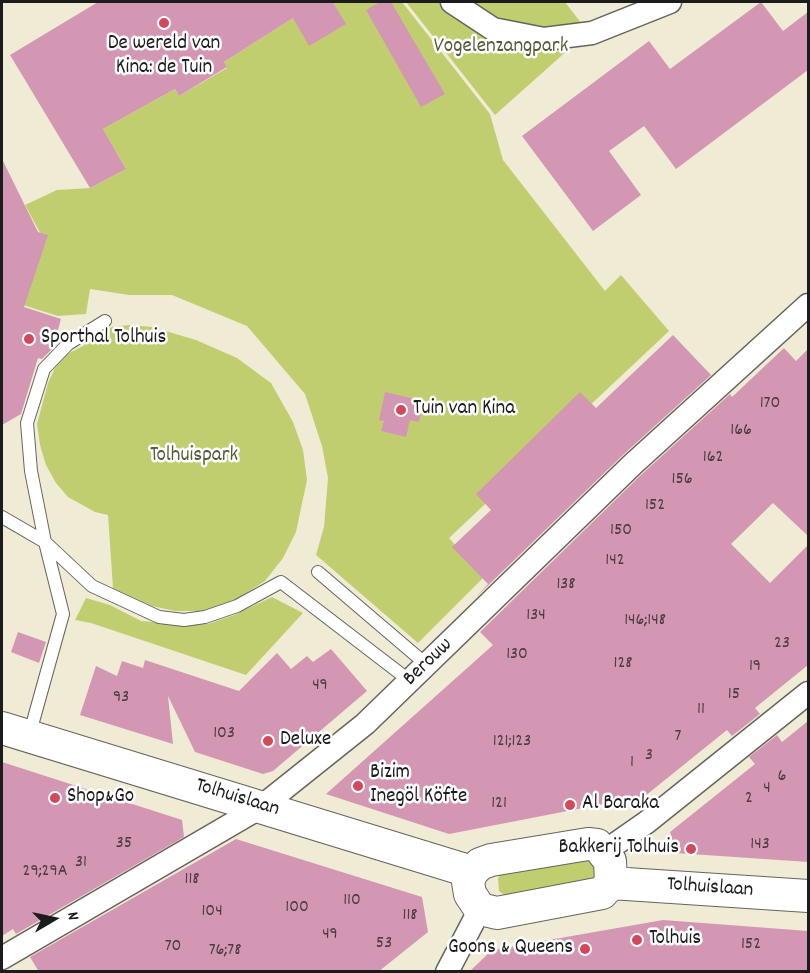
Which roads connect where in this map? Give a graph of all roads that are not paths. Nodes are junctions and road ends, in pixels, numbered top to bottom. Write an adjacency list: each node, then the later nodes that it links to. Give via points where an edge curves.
1 (452, 2): 2 (street, via 494,29 544,39 592,33)
2 (670, 2)
3 (808, 304): 8 (street, Berouw, via 633,464)
4 (105, 321): 6 (lane, via 68,344 44,369 27,423 31,471)
5 (2, 517): 6 (lane)
6 (45, 542): 9 (lane, via 92,586 159,617 205,617 237,606 281,582); 11 (lane, via 63,614)
7 (318, 572): 8 (lane)
8 (427, 665): 9 (street, Berouw)
9 (410, 681): 12 (street, Berouw, via 365,724)
10 (808, 693): 13 (street)
11 (15, 732): 12 (street, Tolhuislaan)
12 (261, 807): 14 (street, Tolhuislaan); 18 (street, Berouw)
13 (604, 852): 14 (street, via 597,845 588,844 491,860); 15 (street, via 610,861)
14 (472, 872): 17 (street, via 468,882 470,894)
15 (611, 883): 16 (street, Tolhuislaan); 17 (street, via 602,893 498,913)
16 (808, 896)
17 (480, 909): 19 (street)
18 (2, 958)
19 (447, 972)

